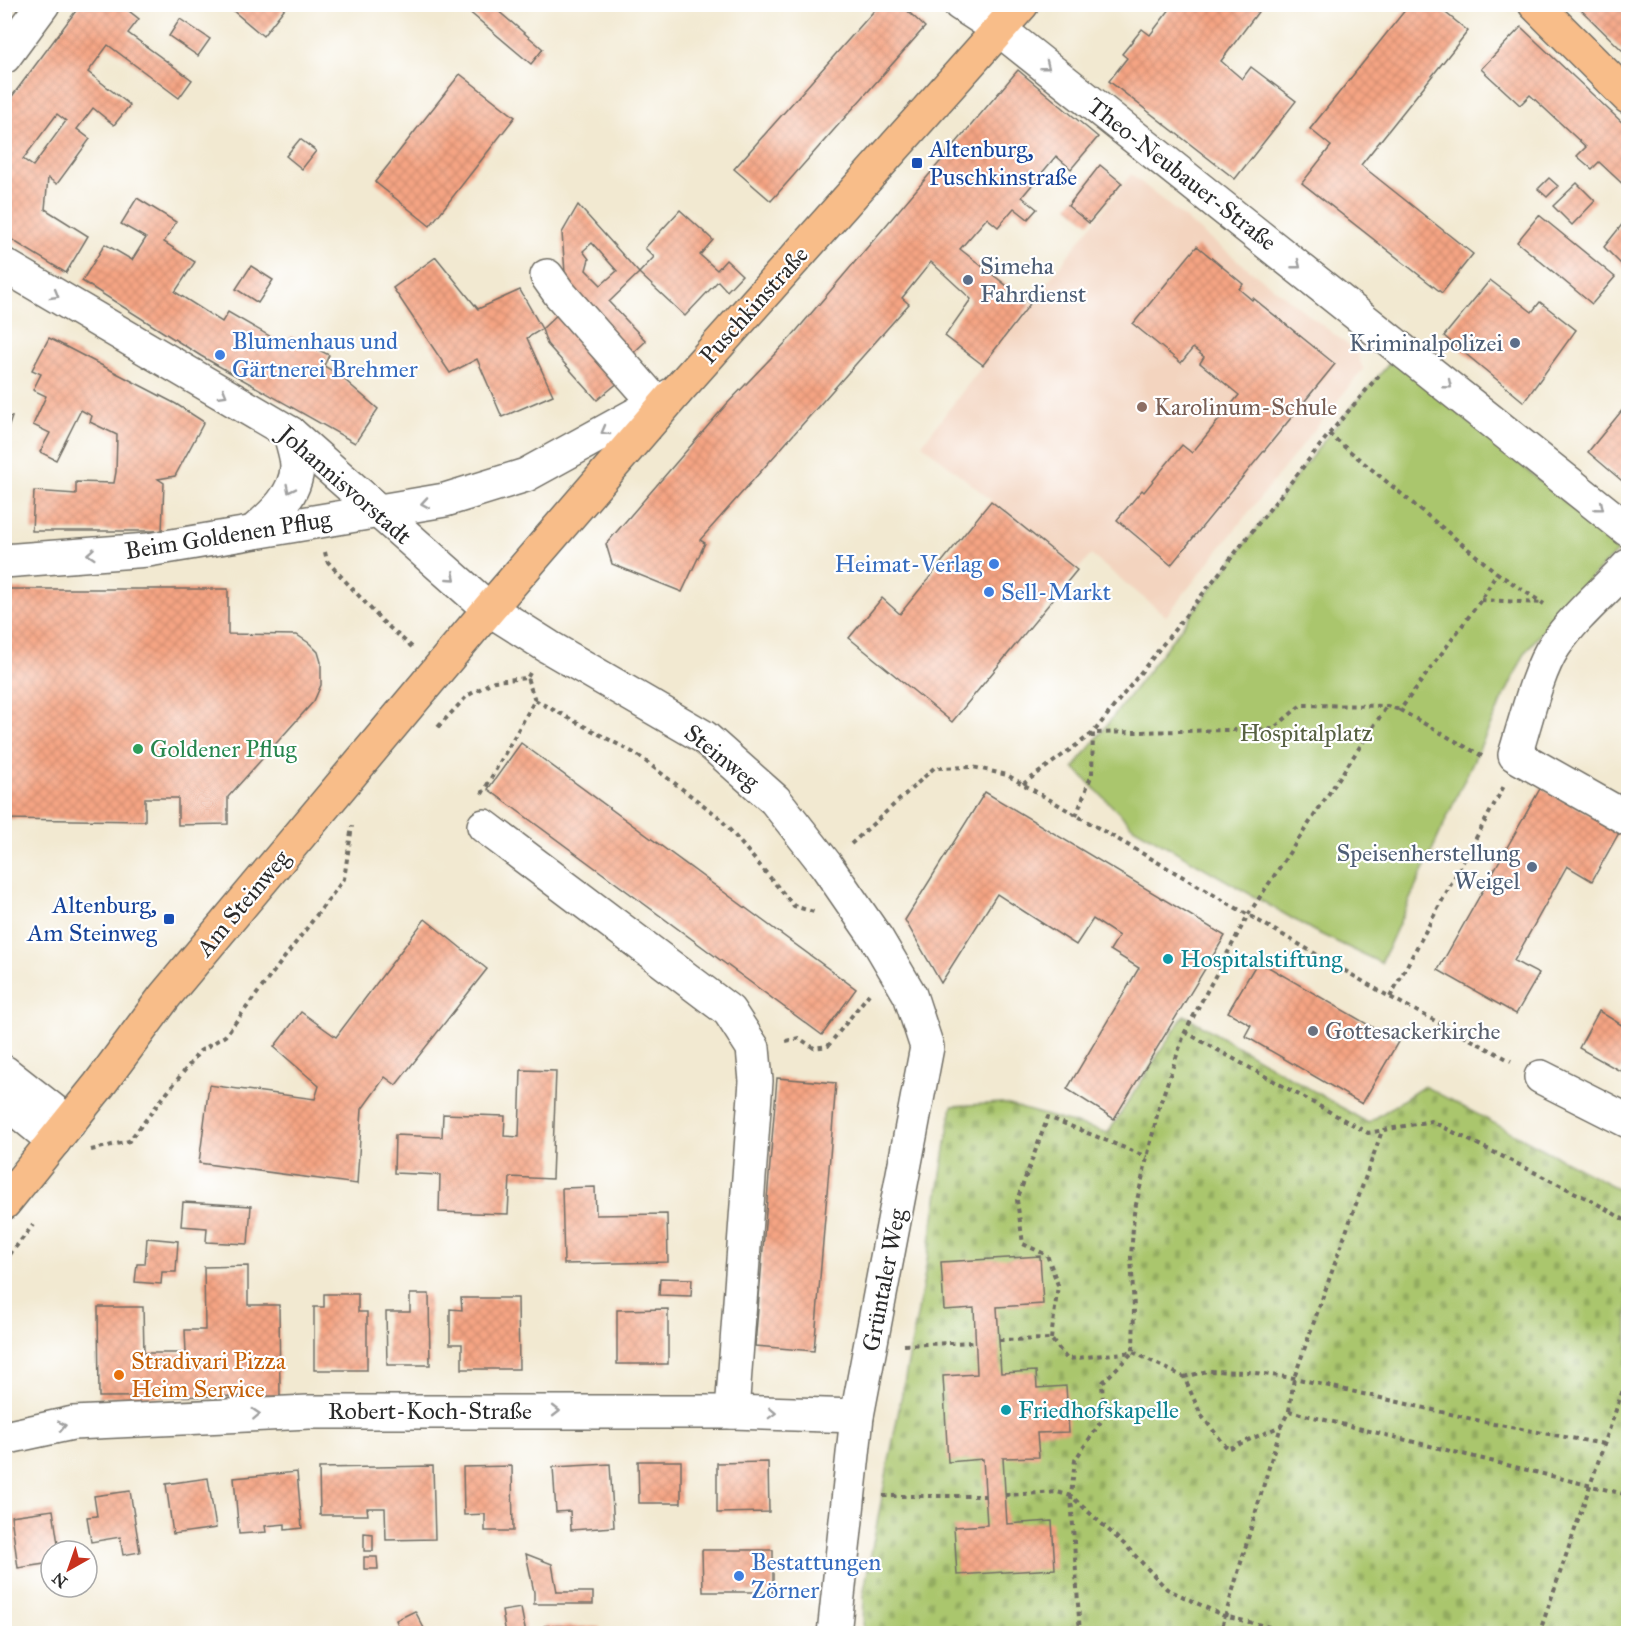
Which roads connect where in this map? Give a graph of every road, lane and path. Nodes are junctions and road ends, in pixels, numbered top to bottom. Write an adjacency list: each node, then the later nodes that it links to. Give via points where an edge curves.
1 (43, 4): 6 (street)
2 (960, 4): 5 (street, Theo-Neubauer-Straße)
3 (1022, 4): 5 (main road, Puschkinstraße)
4 (1545, 8): 7 (main road)
5 (1000, 30): 10 (street, Theo-Neubauer-Straße, one-way to 10); 11 (main road, Puschkinstraße)
6 (4, 57)
7 (1629, 97)
8 (4, 265): 12 (street, Johannisvorstadt, one-way to 12)
9 (547, 276): 11 (street)
10 (1402, 348): 13 (path); 16 (street, one-way to 16)
11 (666, 397): 14 (street, Beim Goldenen Pflug, one-way to 14, via 526,475 445,500); 23 (main road, Puschkinstraße)
12 (290, 433): 14 (street, Johannisvorstadt); 17 (street, one-way to 17, via 297,466 293,484 282,503)
13 (1329, 435): 20 (path); 32 (path)
14 (376, 511): 15 (street, Beim Goldenen Pflug); 23 (street, Johannisvorstadt, one-way to 23)
15 (320, 520): 17 (street, Beim Goldenen Pflug); 26 (path, via 327,561 382,621)
16 (1629, 530)
17 (253, 532): 18 (street, Beim Goldenen Pflug, one-way to 18, via 148,550)
18 (4, 561)
19 (1629, 566): 24 (street)
20 (1497, 573): 21 (path); 22 (path)
21 (1480, 600): 22 (path); 31 (path)
22 (1543, 603): 24 (path)
23 (489, 609): 25 (street, Steinweg); 26 (main road, Am Steinweg)
24 (1575, 621): 38 (street, via 1554,646 1515,755)
25 (549, 647): 27 (path); 41 (street, Steinweg, via 704,737 775,800)
26 (438, 670): 28 (path); 54 (main road, Am Steinweg, via 165,996)
27 (527, 678): 28 (path, via 494,681); 29 (path)
28 (467, 696): 33 (path)
29 (535, 700): 40 (path, via 479,799); 42 (path, via 636,754 719,817 794,906)
30 (1387, 706): 31 (path); 32 (path, via 1301,705 1273,729); 43 (path)
31 (1400, 710): 34 (path)
32 (1093, 734): 36 (path); 37 (path, via 1092,774)
33 (430, 736)
34 (1491, 761)
35 (1506, 782): 46 (path)
36 (1023, 784): 37 (path); 41 (path, via 1007,775 973,767 934,768)
37 (1076, 816): 43 (path)
38 (1629, 819)
39 (352, 825): 55 (path, via 344,879 225,1036 200,1051 129,1141)
40 (484, 826): 48 (street, via 729,1011)
41 (826, 865): 44 (street, Steinweg)
42 (824, 915)
43 (1248, 915): 46 (path); 47 (path)
44 (877, 939): 45 (street, Grüntaler Weg)
45 (895, 970): 48 (path, via 876,985 828,1046 814,1048 799,1038); 64 (street, Grüntaler Weg, via 910,995 927,1047)
46 (1390, 997): 50 (path)
47 (1185, 1032): 53 (path, via 1368,1132); 56 (path, via 1159,1107)
48 (753, 1048): 70 (street, via 756,1081)
49 (4, 1072): 54 (street)
50 (1541, 1077): 52 (street)
51 (4, 1101): 54 (street)
52 (1629, 1121)
53 (1382, 1130): 59 (path, via 1431,1121); 68 (path)
54 (62, 1132): 57 (main road, Am Steinweg)
55 (90, 1151)
56 (1147, 1157): 61 (path, via 1048,1117 1017,1200 1023,1244 1047,1255 1058,1285); 65 (path, via 1134,1214)
57 (4, 1203)
58 (40, 1216): 60 (path)
59 (1629, 1222)
60 (4, 1262)
61 (1051, 1339): 62 (path); 65 (path, via 1067,1359)
62 (999, 1340)
63 (975, 1342): 64 (path)
64 (871, 1347): 71 (street, Grüntaler Weg)
65 (1133, 1352): 67 (path); 79 (path, via 1102,1383 1104,1417 1075,1460)
66 (1629, 1375): 74 (path)
67 (1184, 1377): 68 (path, via 1207,1371); 72 (path, via 1201,1416 1228,1449)
68 (1294, 1378): 69 (path); 74 (path, via 1494,1424)
69 (1289, 1411): 72 (path); 75 (path)
70 (732, 1412): 71 (street, Robert-Koch-Straße, one-way to 71); 73 (street, Robert-Koch-Straße, one-way to 70, via 73,1423 309,1412)
71 (857, 1416): 78 (street, Grüntaler Weg)
72 (1281, 1426): 81 (path)
73 (4, 1437)
74 (1604, 1444): 75 (path)
75 (1590, 1485): 77 (path); 86 (path)
76 (1005, 1495): 79 (path, via 1057,1492)
77 (1629, 1495)
78 (849, 1496): 80 (path); 82 (street, Grüntaler Weg)
79 (1071, 1496): 81 (path, via 1167,1589); 83 (path)
80 (985, 1497)
81 (1224, 1616): 84 (path); 85 (path)
82 (834, 1634)
83 (1080, 1634)
84 (1220, 1634)
85 (1298, 1634)
86 (1539, 1634)

